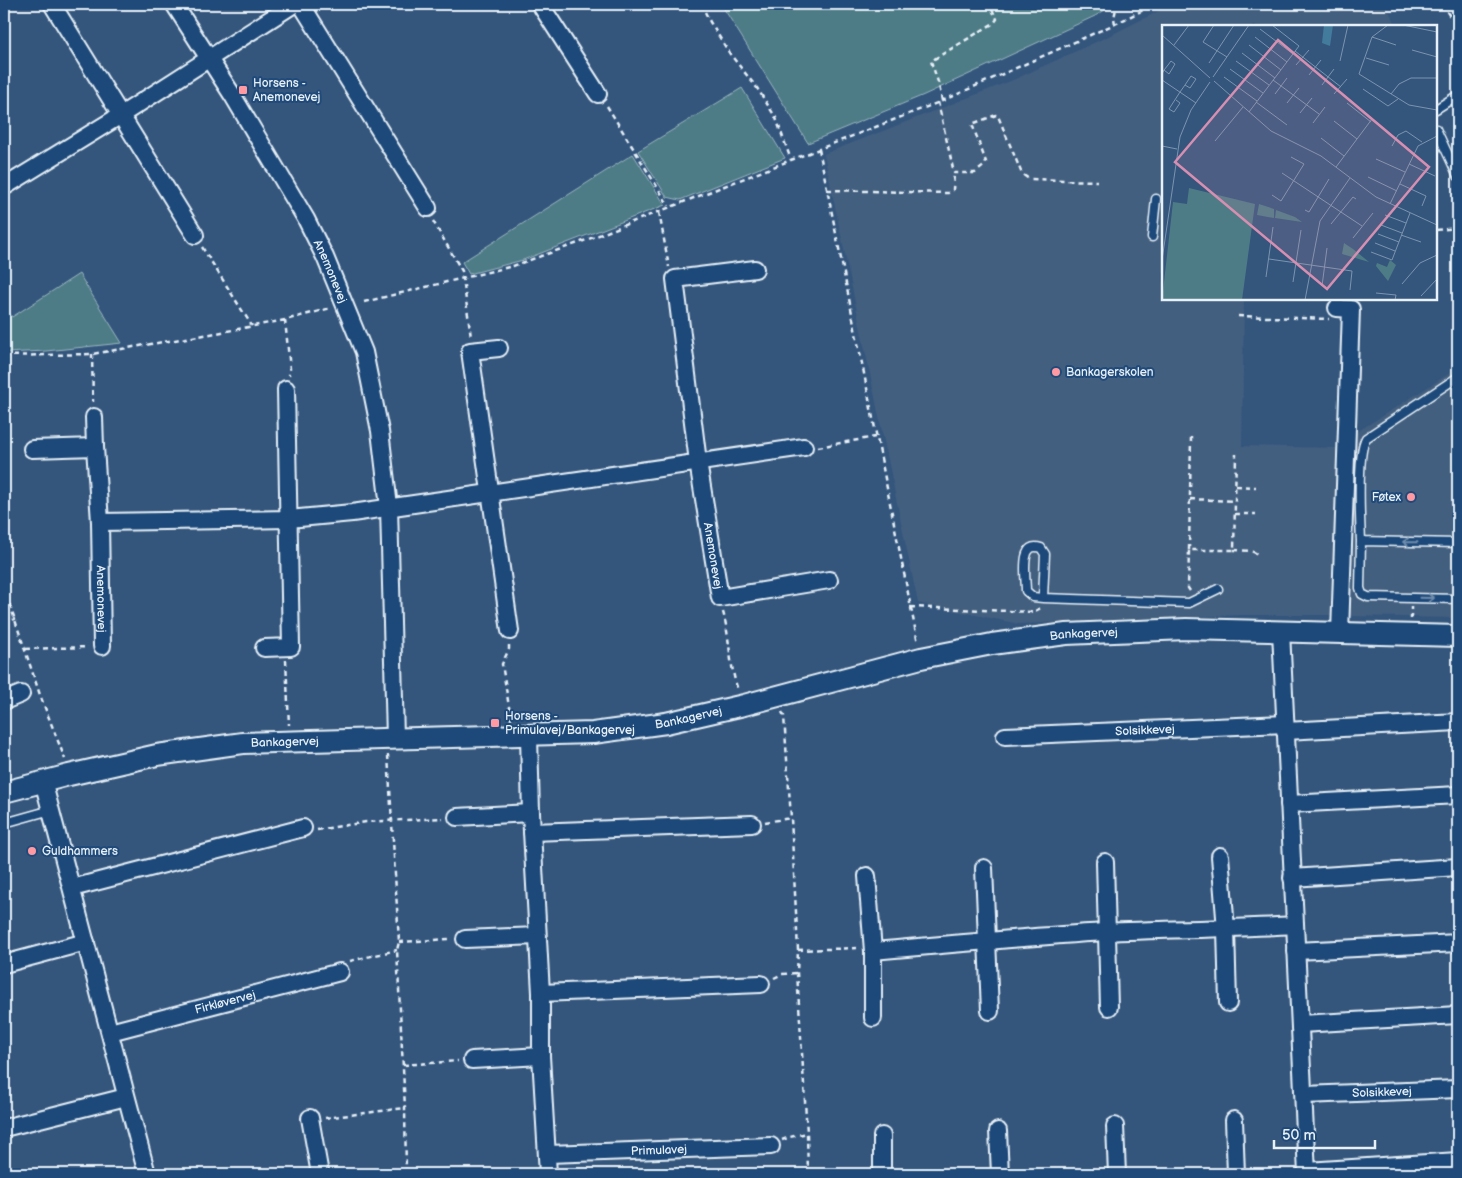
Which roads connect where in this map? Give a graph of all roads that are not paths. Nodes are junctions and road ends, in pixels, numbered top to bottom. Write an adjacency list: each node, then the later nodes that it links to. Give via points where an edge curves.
1 (52, 4): 10 (street)
2 (174, 4): 6 (street, Anemonevej)
3 (294, 4): 6 (street)
4 (301, 4): 15 (street)
5 (540, 4): 7 (street)
6 (210, 57): 10 (street); 29 (street, Anemonevej, via 306,219 364,352 380,431)
7 (598, 94)
8 (1458, 96): 9 (lane)
9 (1437, 107)
10 (121, 115): 13 (street); 16 (street)
11 (1437, 131): 12 (lane)
12 (1458, 176)
13 (4, 187)
14 (1156, 198): 17 (lane)
15 (428, 208)
16 (195, 235)
17 (1152, 237)
18 (755, 269): 27 (street, Anemonevej, via 675,279)
19 (1337, 313): 40 (street, via 1351,309)
20 (499, 348): 28 (street, via 470,351)
21 (1458, 377): 32 (lane, via 1366,438 1362,449)
22 (286, 389): 30 (street)
23 (94, 417): 25 (street, Anemonevej)
24 (804, 447): 27 (street)
25 (94, 448): 26 (street); 31 (street, Anemonevej)
26 (32, 449)
27 (698, 462): 28 (street); 34 (street, Anemonevej, via 720,598)
28 (490, 493): 29 (street); 38 (street)
29 (390, 507): 30 (street); 50 (street, Anemonevej)
30 (289, 519): 31 (street); 43 (street, via 290,647)
31 (100, 522): 42 (street, Anemonevej)
32 (1362, 541): 33 (lane, one-way to 32); 37 (lane, one-way to 37, via 1362,594 1368,597)
33 (1458, 543)
34 (829, 580)
35 (1218, 589): 36 (lane, via 1189,603)
36 (1043, 598): 36 (lane, via 1032,597 1026,591 1026,552 1033,546 1045,554)
37 (1458, 598)
38 (510, 631)
39 (1281, 631): 40 (street, Bankagervej); 47 (street); 48 (street, Bankagervej, via 1186,628 1066,634 992,644 921,658 666,723 592,733)
40 (1340, 633): 41 (street, Bankagervej)
41 (1458, 636)
42 (102, 646)
43 (264, 648)
44 (21, 694): 45 (street)
45 (4, 701)
46 (1458, 722): 47 (street, Solsikkevej)
47 (1285, 727): 49 (street, Solsikkevej); 54 (street)
48 (520, 736): 50 (street, Bankagervej); 56 (street)
49 (1006, 736)
50 (392, 738): 51 (street, Bankagervej, via 243,743 157,755)
51 (43, 781): 52 (street, Bankagervej); 55 (street)
52 (4, 792)
53 (1458, 795): 54 (street)
54 (1289, 804): 67 (street)
55 (52, 810): 58 (lane); 68 (street)
56 (531, 813): 57 (street); 61 (street)
57 (457, 816)
58 (8, 822)
59 (752, 824): 61 (street)
60 (303, 828): 68 (street)
61 (532, 832): 72 (street)
62 (1220, 856): 70 (street)
63 (1105, 862): 71 (street)
64 (1458, 867): 67 (street)
65 (984, 868): 74 (street)
66 (867, 876): 77 (street)
67 (1292, 878): 69 (street)
68 (72, 888): 75 (street)
69 (1295, 925): 70 (street); 78 (street)
70 (1226, 929): 71 (street); 83 (street)
71 (1107, 932): 74 (street); 84 (street)
72 (537, 936): 73 (street); 82 (street)
73 (464, 939)
74 (988, 940): 77 (street); 85 (street)
75 (86, 942): 79 (street); 89 (street)
76 (1458, 943): 78 (street)
77 (873, 951): 87 (street)
78 (1296, 951): 88 (street)
79 (4, 964)
80 (340, 972): 89 (street, Firkløvervej)
81 (761, 984): 82 (street)
82 (541, 993): 90 (street)
83 (1228, 1002)
84 (1109, 1007)
85 (990, 1011)
86 (1458, 1015): 88 (street)
87 (873, 1018)
88 (1300, 1024): 93 (street)
89 (110, 1032): 94 (street)
90 (541, 1056): 91 (street); 102 (street)
91 (472, 1060)
92 (1458, 1089): 93 (street, Solsikkevej)
93 (1304, 1095): 104 (street)
94 (126, 1097): 98 (street); 105 (street)
95 (310, 1118): 106 (street)
96 (1234, 1120): 111 (street)
97 (1115, 1126): 110 (street)
98 (4, 1128)
99 (998, 1131): 109 (street)
100 (882, 1136): 108 (street)
101 (771, 1146): 102 (street, Primulavej)
102 (548, 1154): 107 (street)
103 (1458, 1161): 104 (street)
104 (1307, 1172)
105 (147, 1174)
106 (320, 1174)
107 (548, 1174)
108 (882, 1174)
109 (1000, 1174)
110 (1117, 1174)
111 (1236, 1174)

